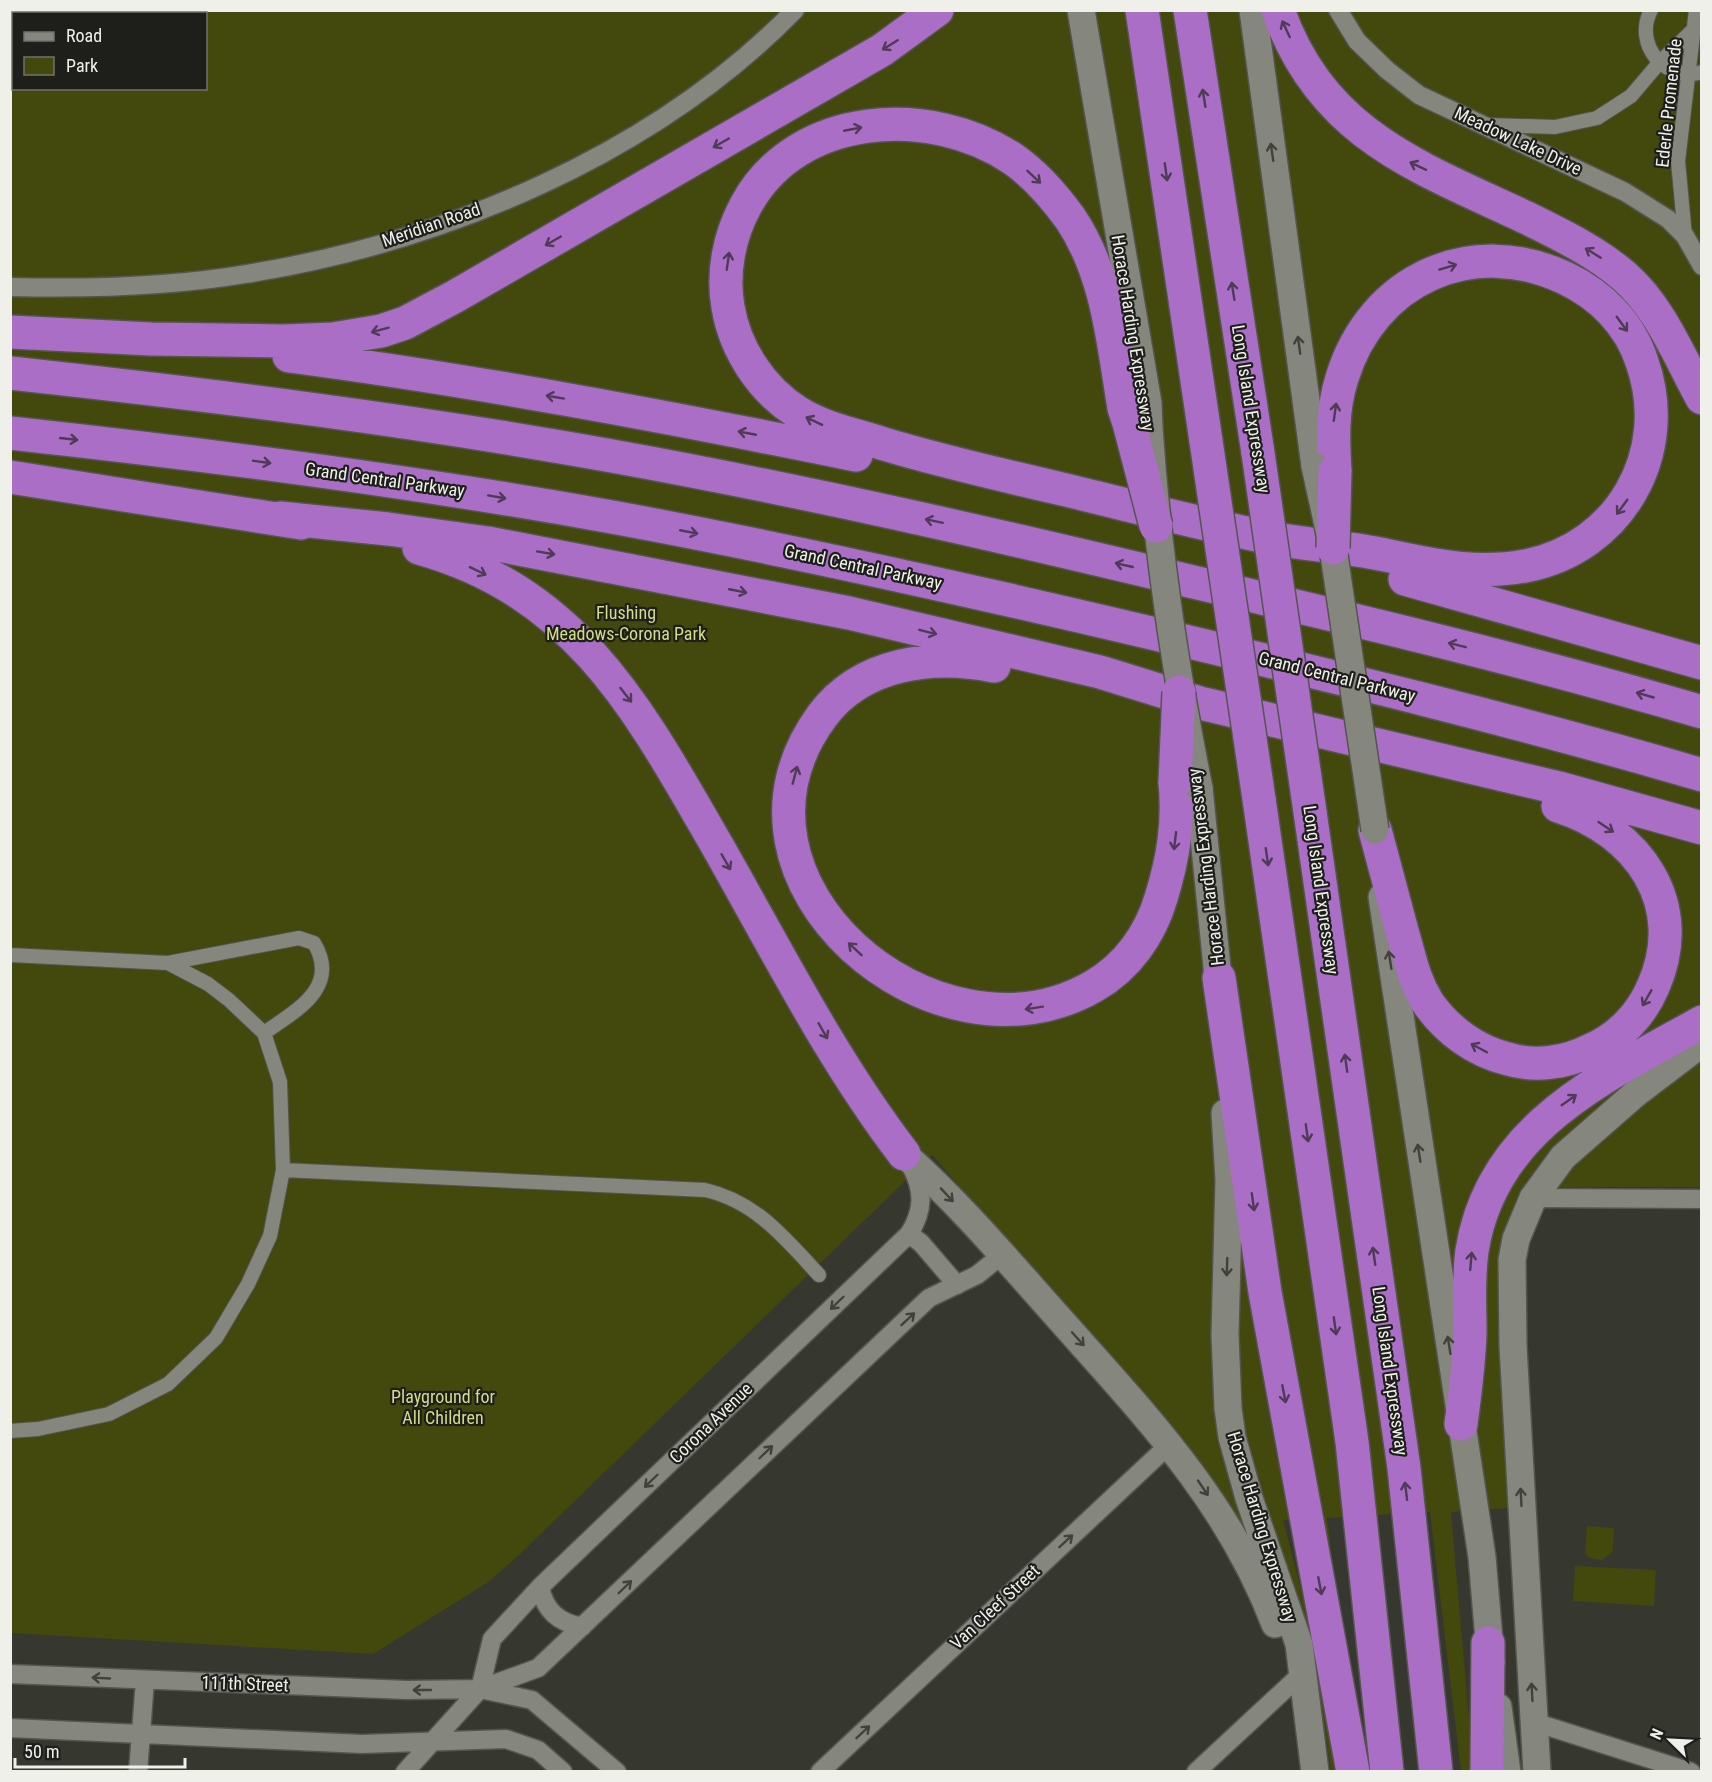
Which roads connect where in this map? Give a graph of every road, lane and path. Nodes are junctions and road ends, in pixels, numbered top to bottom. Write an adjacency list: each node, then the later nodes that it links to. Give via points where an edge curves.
1 (795, 10): 17 (street, Meridian Road, via 727,72 662,118 538,185 441,224 331,257 245,274 118,287)
2 (937, 10): 19 (highway, one-way to 19, via 882,50 405,323 356,336 310,341)
3 (1081, 10): 22 (main road, Horace Harding Expressway, via 1148,403)
4 (1142, 10): 76 (highway, one-way to 76, bridge, via 1352,1442)
5 (1190, 10): 77 (highway, Long Island Expressway, one-way to 5, bridge, via 1404,1468)
6 (1253, 10): 25 (main road, one-way to 6)
7 (1278, 10): 21 (highway, one-way to 7, via 1650,305 1626,278 1575,242 1408,162 1373,140 1343,114 1318,83 1287,33)
8 (1338, 10): 14 (street, Meadow Lake Drive, via 1357,41 1387,70 1419,95)
9 (1651, 10): 12 (street, via 1645,33)
10 (1696, 10): 11 (street, Ederle Promenade)
11 (1695, 28): 12 (street); 13 (street, Ederle Promenade)
12 (1659, 63): 13 (street, via 1670,70); 14 (street, via 1631,96 1597,118 1555,127)
13 (1695, 73): 15 (street, Ederle Promenade, via 1678,161)
14 (1485, 125): 15 (street, Meadow Lake Drive, via 1625,192 1668,219)
15 (1685, 236): 16 (street, Meadow Lake Drive)
16 (1701, 266)
17 (10, 287)
18 (10, 332): 19 (highway)
19 (151, 339): 24 (highway, one-way to 19, via 856,455 637,411 391,369)
20 (10, 373): 33 (highway, one-way to 20, via 1532,664 1299,606 782,489 389,420)
21 (1701, 398)
22 (1139, 425): 24 (highway, one-way to 22, via 839,431 804,416 788,406 756,374 735,332 728,309 726,267 737,221 755,190 778,164 797,150 836,132 887,124 942,130 989,146 1033,175 1069,217 1093,262 1107,308 1124,408); 28 (highway, bridge)
23 (10, 433): 35 (highway, Grand Central Parkway, one-way to 35, via 379,478 753,544 984,593 1329,675)
24 (950, 463): 29 (highway)
25 (1325, 468): 29 (highway, one-way to 29, via 1339,389 1350,356 1386,305 1402,290 1439,270 1500,260 1540,267 1574,282 1617,316 1644,366 1651,405 1650,427 1635,484 1613,518 1582,546 1564,555 1520,567 1469,570); 30 (highway, bridge)
26 (10, 477): 27 (highway)
27 (280, 518): 32 (highway, one-way to 32, via 488,543 735,590 912,627 1101,672); 45 (highway, one-way to 45, via 414,547 459,561 529,599 584,645 630,699 657,740 852,1080)
28 (1156, 526): 32 (main road, bridge)
29 (1278, 539): 31 (highway, via 1366,569)
30 (1333, 548): 38 (main road, bridge)
31 (1701, 663)
32 (1190, 698): 34 (highway); 36 (highway, bridge); 36 (highway, one-way to 32, via 1178,814 1172,862 1146,934 1119,968 1101,982 1062,1002 1020,1011 934,997 873,964 836,930 808,892 799,873 788,824 794,776 812,731 825,713 857,684 896,667 937,661 979,663 1093,691)
33 (1701, 712)
34 (1394, 751): 37 (highway, via 1559,788); 38 (highway, one-way to 38, via 1580,813 1628,845 1651,877 1664,914 1665,955 1649,996 1636,1016 1600,1046 1559,1061 1517,1062 1477,1048 1443,1021 1412,972)
35 (1701, 775)
36 (1187, 785): 41 (main road, Horace Harding Expressway)
37 (1701, 828)
38 (1375, 830): 53 (main road, one-way to 38, via 1386,938)
39 (10, 955): 40 (street)
40 (168, 963): 43 (street, via 208,984); 43 (street, via 299,938 314,943 321,969 317,992)
41 (1219, 978): 63 (main road, Horace Harding Expressway, one-way to 63, via 1229,1180 1225,1335 1228,1408 1249,1498 1299,1644); 75 (highway, one-way to 75, via 1265,1292)
42 (1701, 1022): 53 (highway, one-way to 42, via 1468,1370 1472,1251 1493,1186 1523,1143 1556,1109)
43 (264, 1032): 46 (street, via 280,1082)
44 (1701, 1043): 47 (main road, via 1580,1140 1551,1171)
45 (904, 1154): 49 (street, Corona Avenue, via 921,1194 921,1210); 50 (main road, Horace Harding Expressway, one-way to 50)
46 (283, 1170): 51 (street, via 705,1190 729,1195 756,1210); 54 (street, via 270,1236 248,1284 216,1338 168,1384 109,1414)
47 (1533, 1198): 48 (street); 64 (main road, one-way to 47, via 1511,1307 1514,1250)
48 (1701, 1199)
49 (909, 1234): 52 (street); 56 (street, Corona Avenue, one-way to 56)
50 (1003, 1254): 52 (street, Corona Avenue); 55 (main road, Horace Harding Expressway, one-way to 55)
51 (819, 1275)
52 (957, 1285): 57 (street, Corona Avenue, one-way to 52, via 930,1298)
53 (1461, 1424): 58 (main road, via 1482,1557)
54 (10, 1431)
55 (1171, 1443): 61 (main road, Horace Harding Expressway, one-way to 61, via 1211,1499 1252,1570); 72 (street, Van Cleef Street, one-way to 55)
56 (540, 1587): 57 (street, via 543,1600 555,1617); 62 (street, Corona Avenue, via 492,1639)
57 (582, 1627): 62 (street, Corona Avenue, via 538,1668)
58 (1488, 1643): 78 (highway); 79 (main road)
59 (10, 1674): 60 (street, 111th Street, one-way to 59)
60 (145, 1680): 62 (street, 111th Street, one-way to 60); 66 (street)
61 (1295, 1680): 63 (main road, Horace Harding Expressway); 73 (street)
62 (480, 1689): 67 (street, Corona Avenue); 71 (street, via 532,1700)
63 (1311, 1721): 74 (main road, Horace Harding Expressway)
64 (1534, 1722): 80 (main road); 81 (street)
65 (10, 1728): 66 (street)
66 (141, 1734): 67 (street, via 362,1744); 68 (street)
67 (431, 1743): 69 (street, Corona Avenue); 70 (street, via 506,1739 538,1750)
68 (138, 1772)
69 (405, 1772)
70 (562, 1772)
71 (617, 1772)
72 (820, 1772)
73 (1196, 1772)
74 (1315, 1772)
75 (1353, 1772)
76 (1387, 1772)
77 (1436, 1772)
78 (1487, 1772)
79 (1507, 1772)
80 (1537, 1772)
81 (1691, 1772)

